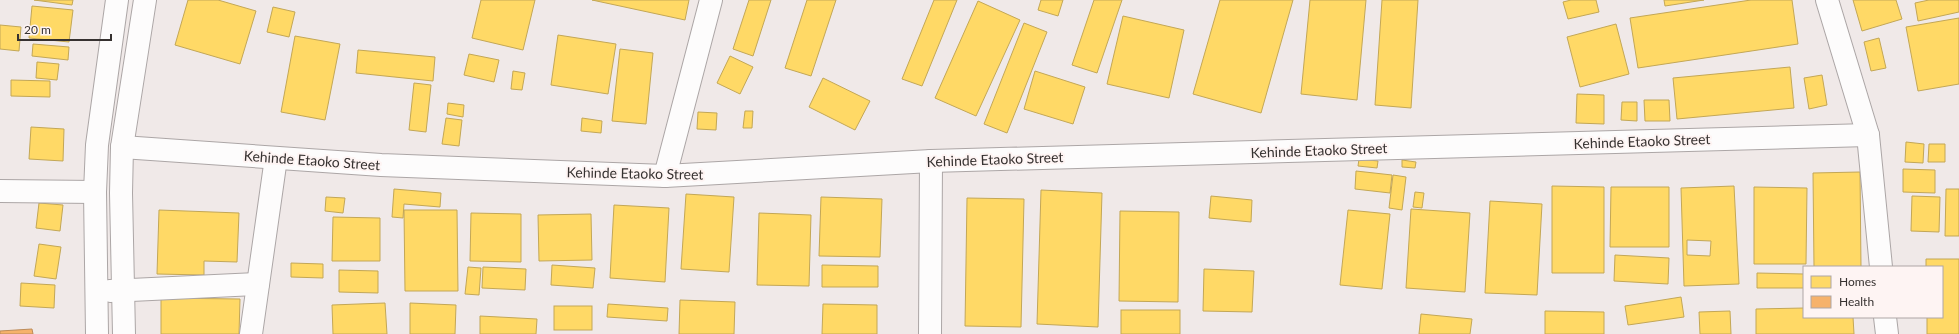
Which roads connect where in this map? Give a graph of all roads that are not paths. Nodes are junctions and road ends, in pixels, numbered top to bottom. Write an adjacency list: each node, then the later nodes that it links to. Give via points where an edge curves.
1 (117, 0): 11 (street, via 97,145)
2 (145, 0): 6 (street)
3 (711, 0): 9 (street)
4 (1827, 0): 5 (street)
5 (1868, 135): 8 (street, Kehinde Etaoko Street); 12 (street)
6 (122, 147): 7 (street, Kehinde Etaoko Street); 14 (street)
7 (276, 158): 9 (street, Kehinde Etaoko Street, via 381,165); 13 (street)
8 (931, 161): 9 (street, Kehinde Etaoko Street); 20 (street)
9 (665, 176)
10 (0, 191): 11 (street)
11 (95, 192): 15 (street)
12 (1881, 266)
13 (258, 284): 14 (street); 19 (street)
14 (123, 290): 15 (street); 18 (street)
15 (96, 291): 17 (street)
16 (1885, 318): 21 (street)
17 (97, 334)
18 (124, 334)
19 (251, 334)
20 (930, 334)
21 (1886, 334)

